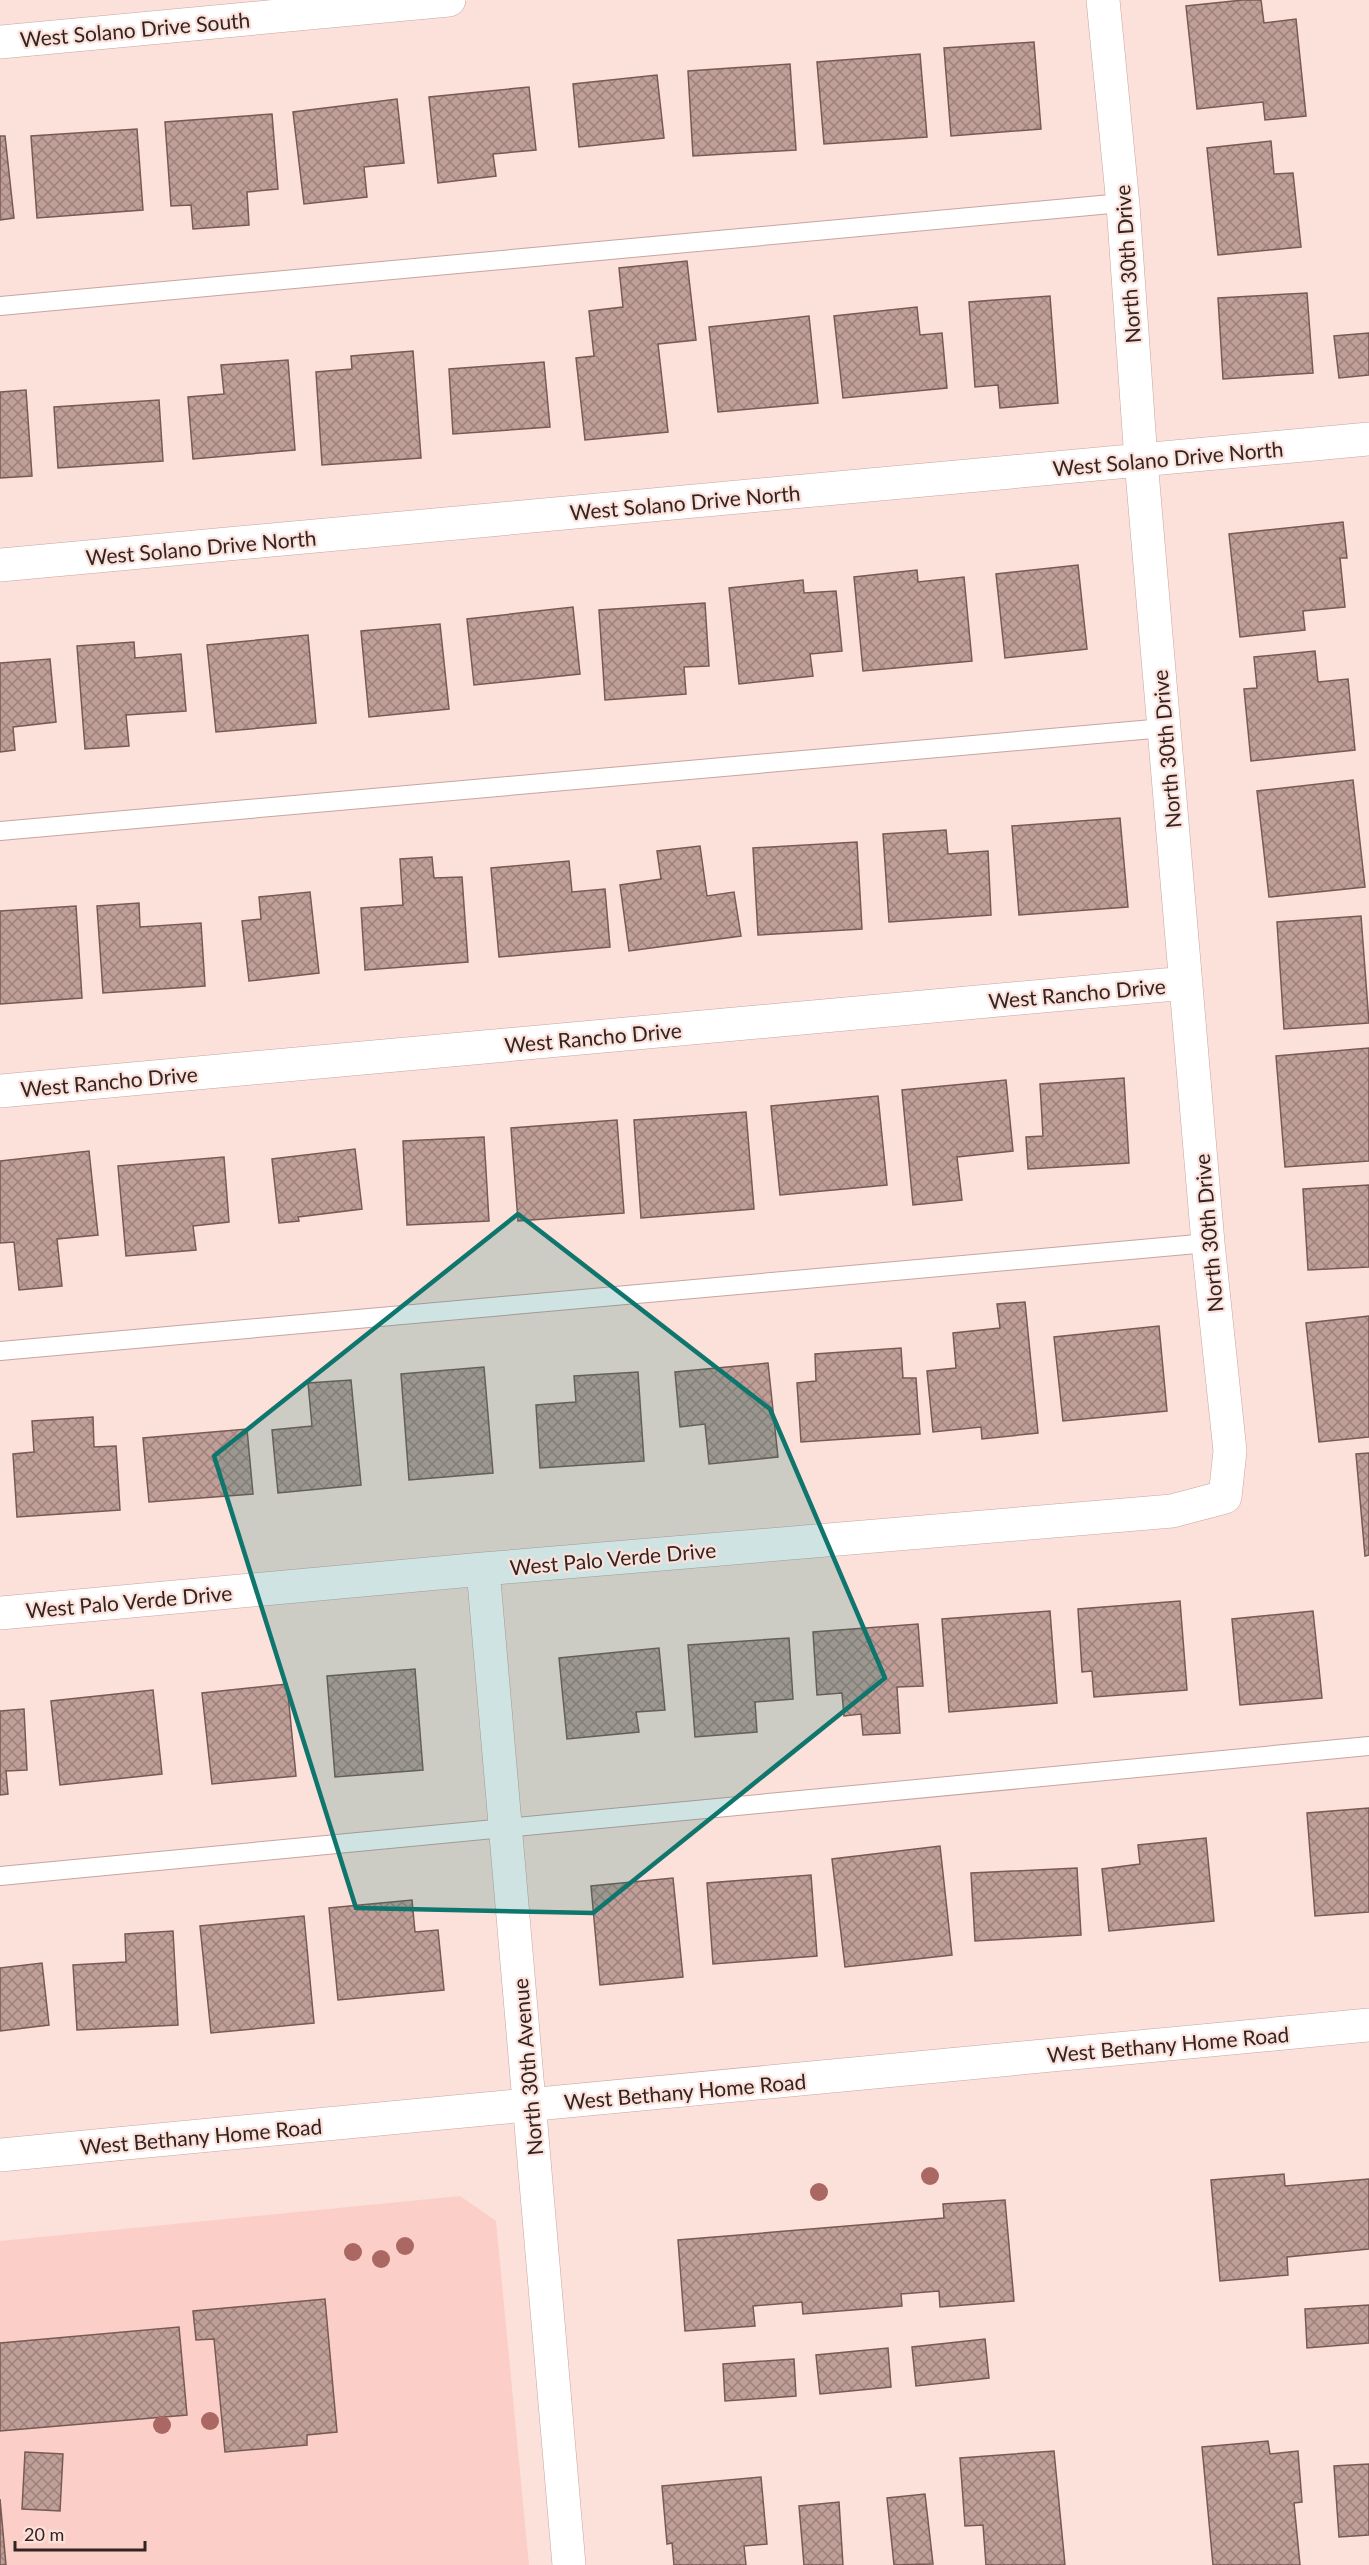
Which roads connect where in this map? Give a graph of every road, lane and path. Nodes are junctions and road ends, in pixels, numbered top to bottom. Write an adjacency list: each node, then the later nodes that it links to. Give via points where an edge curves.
1 (449, 0): 3 (street, West Solano Drive South)
2 (1103, 0): 4 (street, North 30th Drive)
3 (0, 42)
4 (1122, 203): 5 (lane); 7 (street, North 30th Drive)
5 (0, 306)
6 (1369, 439): 7 (street, West Solano Drive North)
7 (1141, 460): 8 (street, West Solano Drive North); 9 (street, North 30th Drive)
8 (0, 565)
9 (1164, 728): 10 (lane); 11 (street, North 30th Drive)
10 (0, 831)
11 (1186, 983): 12 (street, West Rancho Drive); 13 (street, North 30th Drive)
12 (0, 1091)
13 (1208, 1243): 14 (lane); 15 (street, North 30th Drive, via 1230,1451)
14 (0, 1351)
15 (1225, 1497): 16 (street, West Palo Verde Drive, via 1172,1511)
16 (483, 1569): 17 (street, West Palo Verde Drive); 19 (street, North 30th Avenue)
17 (0, 1613)
18 (1369, 1746): 19 (lane)
19 (507, 1829): 20 (lane); 22 (street, North 30th Avenue)
20 (0, 1876)
21 (1369, 2025): 22 (street, West Bethany Home Road)
22 (530, 2105): 23 (street, West Bethany Home Road); 24 (street, North 30th Avenue)
23 (0, 2155)
24 (569, 2565)

